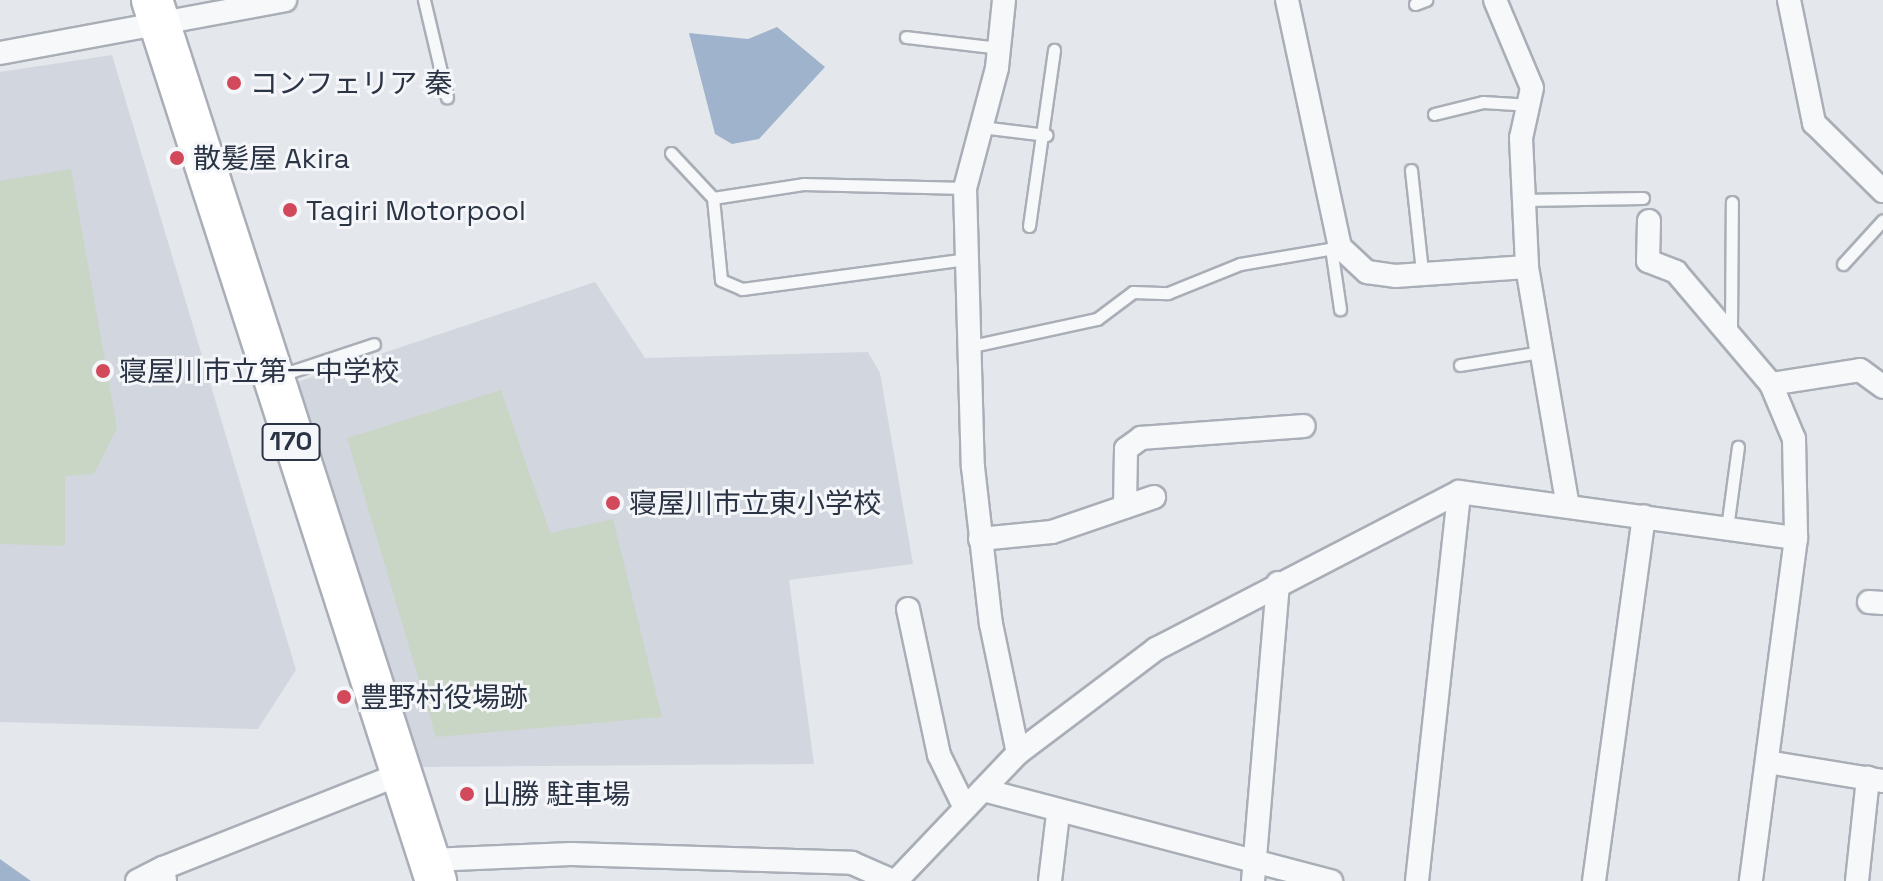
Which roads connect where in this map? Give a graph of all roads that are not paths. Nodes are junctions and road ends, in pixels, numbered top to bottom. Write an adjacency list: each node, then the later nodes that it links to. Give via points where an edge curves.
1 (424, 0): 12 (lane)
2 (1004, 0): 9 (street)
3 (1287, 0): 28 (street)
4 (1495, 0): 13 (street, via 1532,88)
5 (1789, 0): 20 (street, via 1814,123)
6 (272, 2): 7 (street)
7 (156, 14): 11 (street); 39 (highway, 170)
8 (906, 37): 9 (lane)
9 (999, 48): 15 (street)
10 (1054, 50): 16 (lane)
11 (0, 53)
12 (447, 97)
13 (1532, 105): 14 (lane, via 1483,102); 23 (street, via 1521,138)
14 (1434, 114)
15 (981, 127): 16 (lane); 19 (street)
16 (1047, 135): 27 (lane)
17 (671, 153): 21 (lane)
18 (1411, 170): 32 (lane)
19 (965, 188): 21 (lane, via 803,184); 29 (street)
20 (1883, 191)
21 (713, 198): 29 (lane, via 721,280 742,289)
22 (1643, 198): 23 (lane)
23 (1523, 200): 31 (street)
24 (1732, 202): 34 (lane)
25 (1883, 220): 30 (lane)
26 (1649, 221): 34 (street, via 1648,261 1676,272)
27 (1029, 226)
28 (1336, 247): 32 (street, via 1367,272); 33 (lane); 36 (lane, via 1240,264 1168,293 1133,292 1097,319)
29 (968, 259): 36 (street)
30 (1843, 264)
31 (1527, 267): 32 (street); 37 (street)
32 (1422, 272)
33 (1340, 309)
34 (1731, 336): 40 (street)
35 (374, 344): 39 (lane)
36 (972, 346): 51 (street)
37 (1541, 352): 38 (lane); 46 (street)
38 (1460, 365)
39 (270, 378): 56 (highway, 170)
40 (1771, 384): 41 (street, via 1860,370); 50 (street, via 1794,439)
41 (1883, 387)
42 (1304, 426): 47 (street, via 1141,438 1126,449)
43 (1738, 447): 49 (lane)
44 (1459, 492): 46 (street); 52 (street); 68 (street)
45 (1154, 497): 47 (street)
46 (1568, 506): 48 (street)
47 (1125, 507): 51 (street, via 1052,532)
48 (1644, 516): 49 (street); 69 (street)
49 (1727, 528): 50 (street)
50 (1796, 538): 55 (street)
51 (980, 539): 54 (street)
52 (1278, 583): 54 (street, via 1156,649); 62 (street)
53 (908, 609): 59 (street, via 939,755)
54 (1018, 753): 58 (street)
55 (1767, 762): 57 (street); 70 (street)
56 (400, 774): 61 (highway, 170); 63 (street)
57 (1876, 780): 71 (street)
58 (983, 790): 59 (street); 60 (street)
59 (965, 808): 65 (street)
60 (1058, 814): 62 (street); 66 (street)
61 (433, 870): 65 (street, via 571,854 852,863)
62 (1254, 873): 67 (street)
63 (164, 874): 64 (street)
64 (137, 881)
65 (895, 881)
66 (1050, 881)
67 (1331, 881)
68 (1417, 881)
69 (1594, 881)
70 (1751, 881)
71 (1857, 881)

